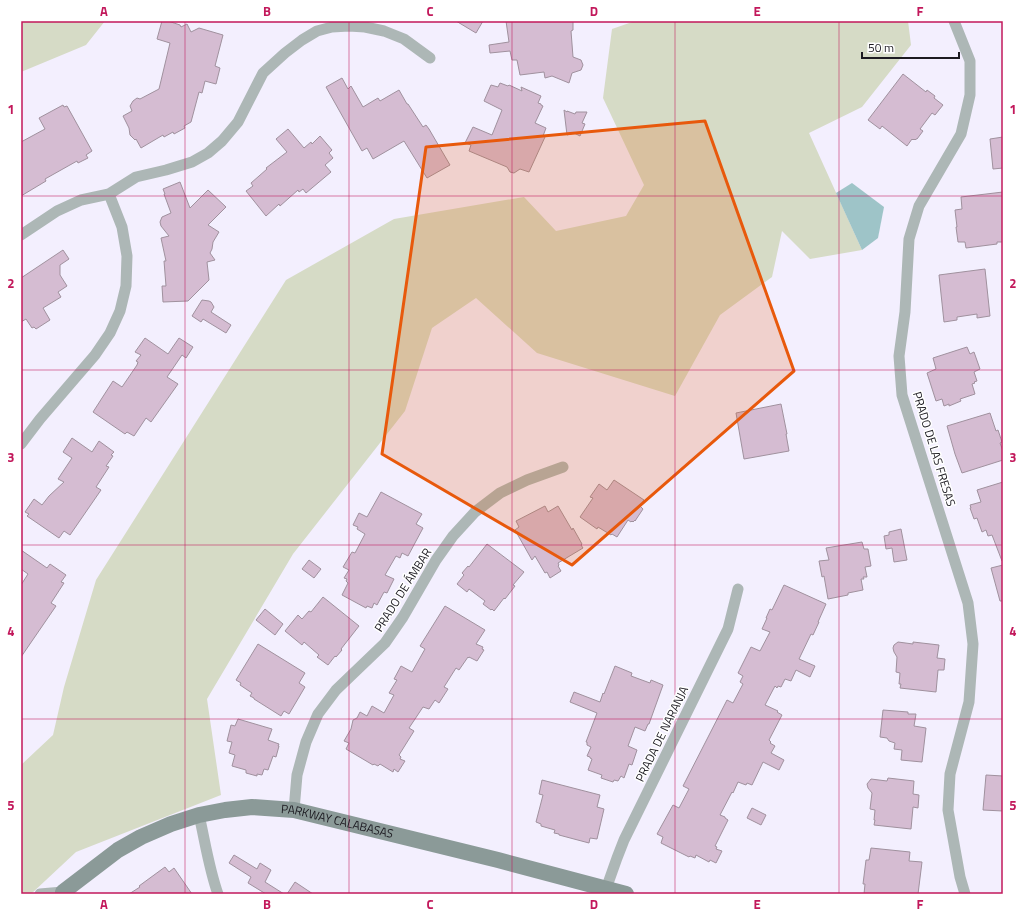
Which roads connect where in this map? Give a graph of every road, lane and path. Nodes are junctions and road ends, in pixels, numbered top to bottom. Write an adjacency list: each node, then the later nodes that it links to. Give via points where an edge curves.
1 (954, 21): 15 (street, PRADO DE LAS FRESAS, via 970,61 970,95 961,134 919,206 909,239 905,312 898,356 902,395 968,603 973,644 969,702 950,774 948,810)
2 (430, 58): 3 (street, via 404,39 384,31 349,26 317,31 285,53 263,73 238,122 208,153 192,162 136,177)
3 (109, 194): 4 (street, via 81,200 57,211); 5 (street, via 122,227 127,256 126,286 120,311 110,333 95,355)
4 (21, 235)
5 (21, 444)
6 (562, 467): 8 (street, PRADO DE ÁMBAR, via 500,493 475,512 453,536 385,643 336,690 318,714 306,742 297,775)
7 (738, 589): 10 (street, PRADA DE NARANJA, via 728,629 624,840)
8 (294, 810): 9 (street, PARKWAY CALABASAS, via 252,807); 10 (street, PARKWAY CALABASAS)
9 (199, 815): 11 (street, PARKWAY CALABASAS, via 171,824 118,850); 13 (street)
10 (606, 889): 14 (street, PARKWAY CALABASAS)
11 (63, 893): 12 (street, PARKWAY CALABASAS)
12 (40, 894)
13 (218, 894)
14 (626, 894)
15 (965, 894)

